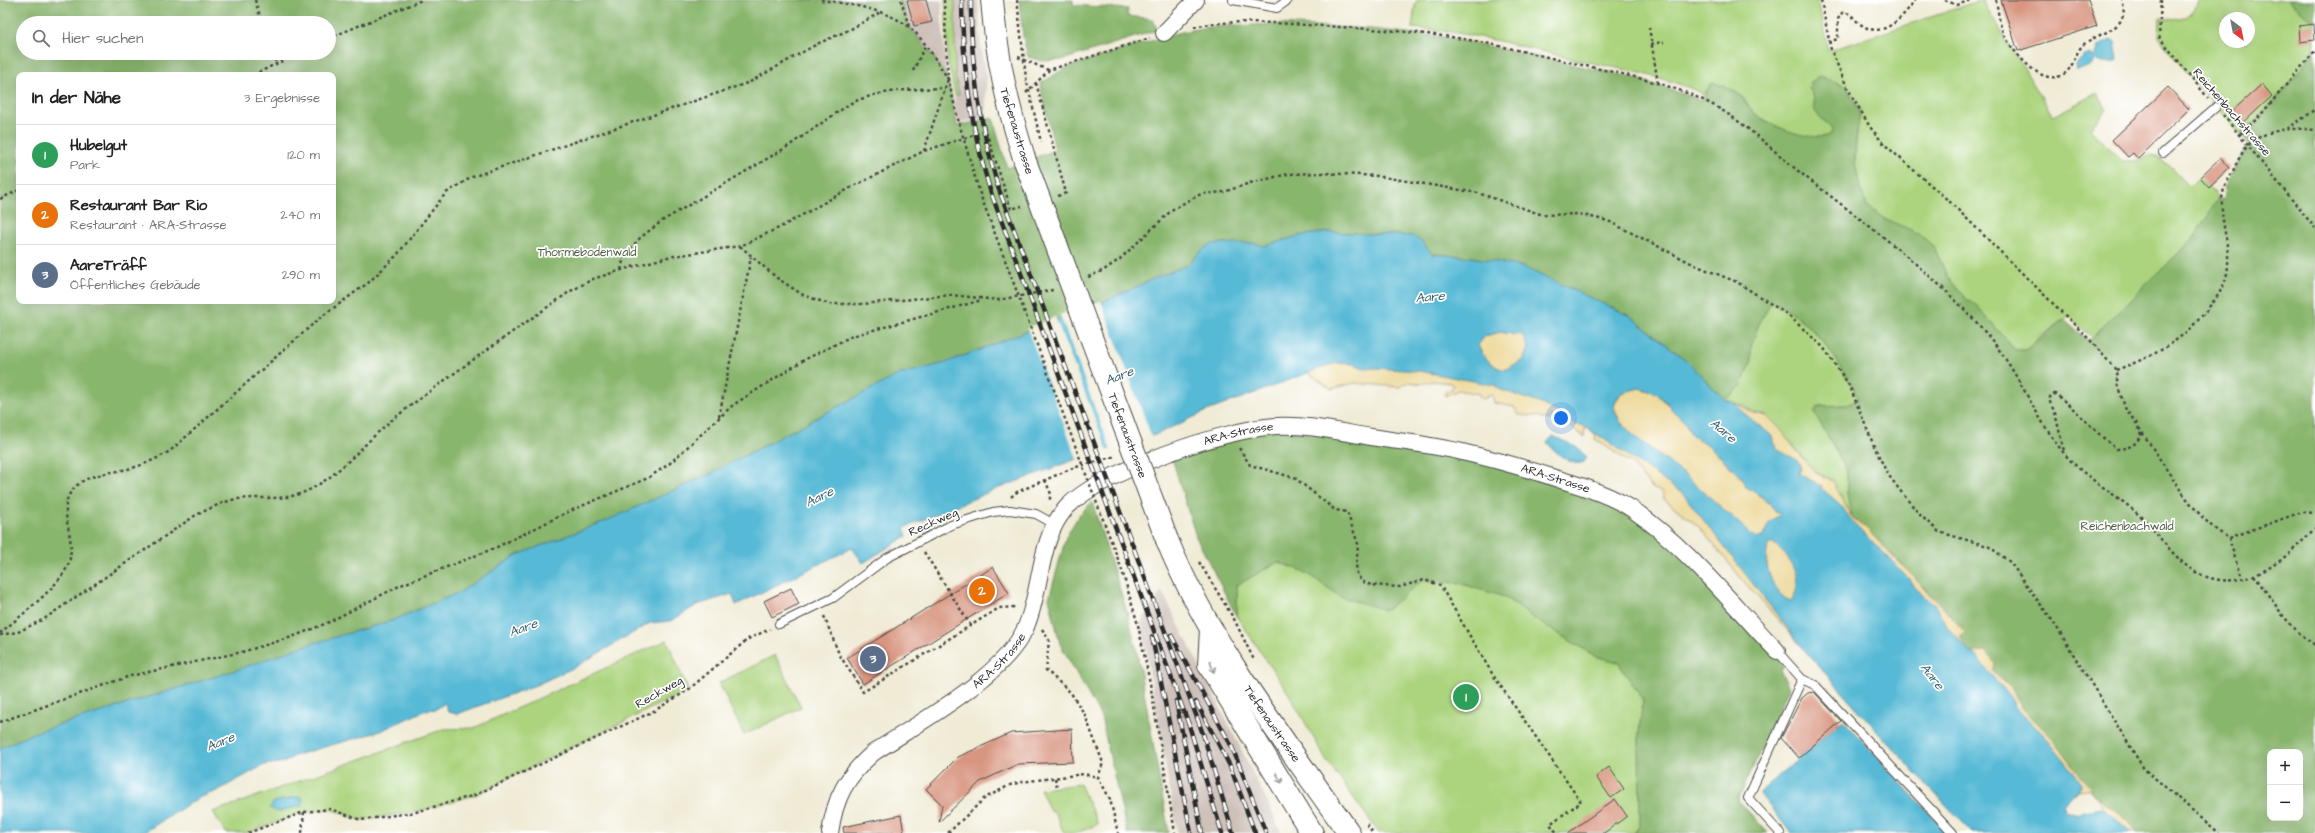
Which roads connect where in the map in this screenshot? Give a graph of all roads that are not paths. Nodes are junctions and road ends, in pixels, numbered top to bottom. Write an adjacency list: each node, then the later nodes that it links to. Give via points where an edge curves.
1 (992, 0): 10 (main road, Tiefenaustrasse, bridge, via 996,50 1003,87 1025,161 1187,563)
2 (1196, 0): 5 (street)
3 (1233, 0): 4 (lane, via 1277,8)
4 (1288, 0)
5 (1164, 33)
6 (2216, 107): 7 (lane)
7 (2163, 153)
8 (1054, 524): 9 (lane, Reckweg, via 1024,511 993,512 952,525 887,558 846,590); 11 (street, ARA-Strasse, via 1068,506 1116,475 1170,452 1230,434 1275,426 1311,427 1465,452 1583,487 1630,508 1679,548); 14 (street, ARA-Strasse, via 1032,611 1024,632 1012,649 971,687 873,753 860,765 843,788 833,814)
9 (779, 624)
10 (1211, 629): 13 (main road, Tiefenaustrasse, via 1268,716); 15 (main road, one-way to 15, via 1209,665)
11 (1777, 651): 12 (lane)
12 (1802, 679): 16 (lane, via 1748,798); 17 (lane, via 1815,685)
13 (1356, 826)
14 (830, 833)
15 (1312, 833)
16 (1780, 833)
17 (1953, 833)

